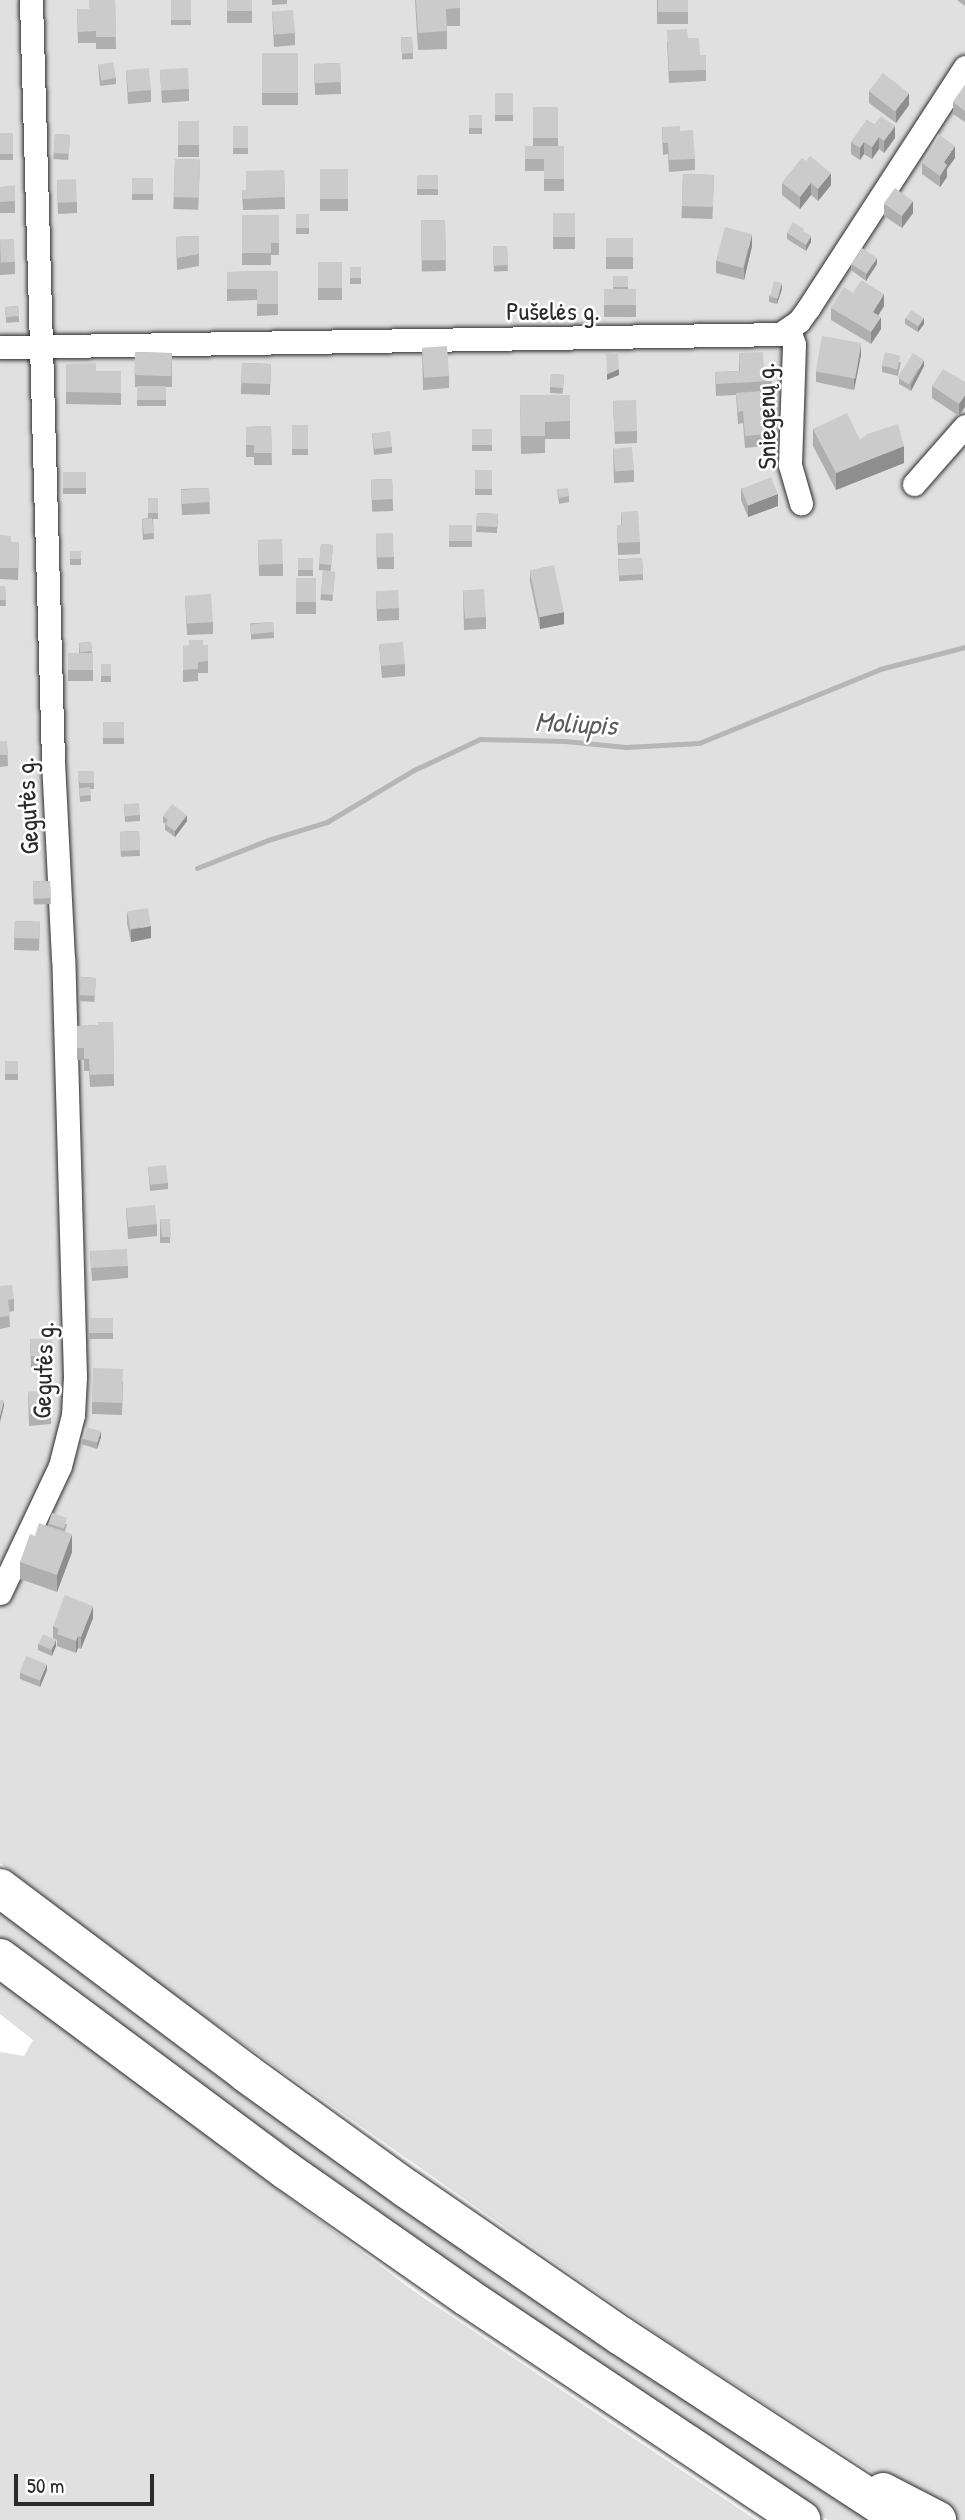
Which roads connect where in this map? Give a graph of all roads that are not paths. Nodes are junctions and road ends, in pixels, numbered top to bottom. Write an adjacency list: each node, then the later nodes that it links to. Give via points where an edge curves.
1 (31, 0): 4 (street, Gegutės g.)
2 (965, 67): 3 (street, via 809,307)
3 (789, 329): 4 (street, Pušelės g., via 751,337); 8 (street, Sniegenų g., via 793,344 790,465)
4 (43, 345): 5 (street, Pušelės g.); 9 (street, Gegutės g., via 75,1377 73,1415 60,1466)
5 (0, 347)
6 (965, 426): 7 (street)
7 (914, 484)
8 (801, 503)
9 (0, 1594)
10 (0, 1888): 12 (highway, via 407,2189)
11 (0, 1958): 13 (highway, via 422,2266)
12 (793, 2449): 14 (highway); 15 (highway)
13 (801, 2520)
14 (903, 2520)
15 (937, 2520)

